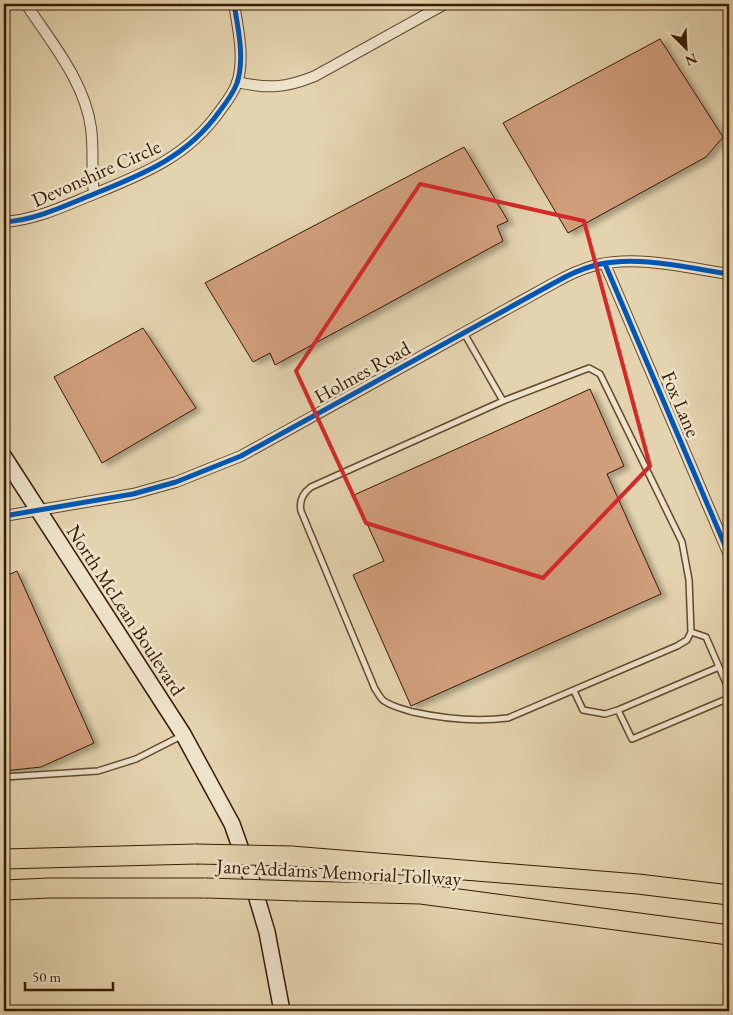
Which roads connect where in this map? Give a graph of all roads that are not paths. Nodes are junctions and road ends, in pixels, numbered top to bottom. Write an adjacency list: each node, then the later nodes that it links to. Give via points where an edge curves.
1 (26, 4): 5 (street, via 75,80 85,103 91,129)
2 (234, 4): 4 (street, Devonshire Circle, via 240,62)
3 (445, 4): 4 (street, via 297,83 278,87)
4 (237, 82): 5 (street, Devonshire Circle, via 217,116 184,149 149,171)
5 (94, 194): 6 (street, Devonshire Circle, via 42,215)
6 (4, 222)
7 (605, 264): 8 (street, Holmes Road, via 650,263); 9 (street, Holmes Road, via 571,274); 14 (street, Fox Lane)
8 (729, 274)
9 (464, 333): 10 (lane); 12 (street, Holmes Road, via 241,456 176,482 133,494)
10 (503, 401): 15 (lane, via 589,368 600,374 682,542 689,580); 18 (lane, via 311,486 302,497 301,511 382,700 394,707 425,714 486,721 508,718)
11 (4, 457): 12 (main road, North McLean Boulevard)
12 (38, 512): 13 (street, Holmes Road); 21 (main road, North McLean Boulevard)
13 (4, 516)
14 (728, 549)
15 (691, 632): 16 (lane, via 706,637); 18 (lane, via 687,640 677,646)
16 (719, 666): 17 (lane); 20 (lane)
17 (729, 690)
18 (574, 691): 20 (lane, via 583,710 605,714)
19 (729, 698): 20 (lane, via 632,739)
20 (618, 710)
21 (183, 734): 22 (lane, via 136,759 98,771); 27 (main road, North McLean Boulevard, via 232,824 267,932)
22 (4, 778)
23 (4, 860): 25 (highway, Jane Addams Memorial Tollway, bridge, via 196,854 291,856 638,884)
24 (4, 890): 26 (highway, Jane Addams Memorial Tollway, bridge, via 206,888 421,894)
25 (729, 895)
26 (729, 935)
27 (282, 1011)

